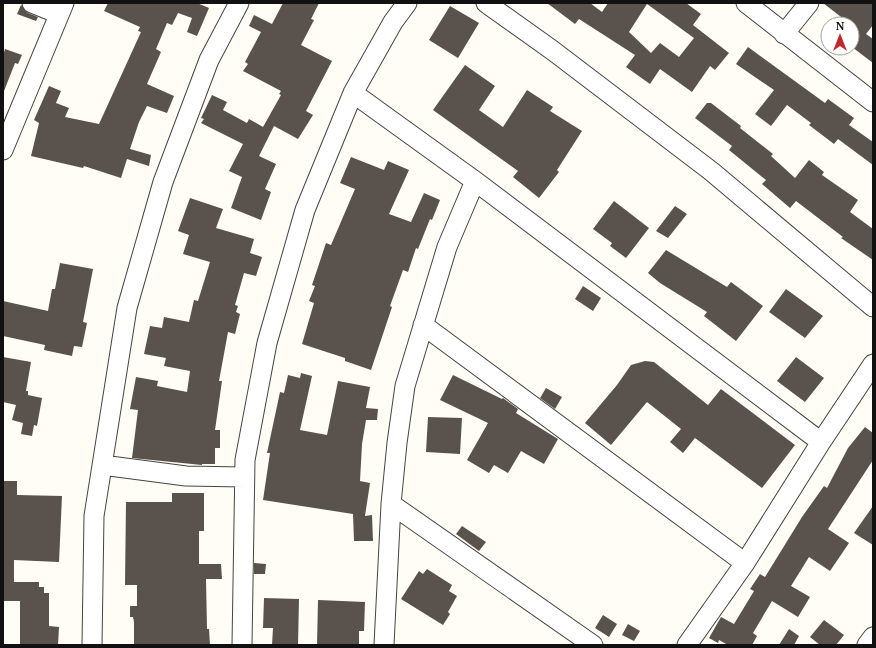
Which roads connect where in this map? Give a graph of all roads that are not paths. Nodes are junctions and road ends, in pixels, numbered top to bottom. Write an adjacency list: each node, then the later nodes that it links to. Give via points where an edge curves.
1 (32, 3): 7 (street)
2 (239, 3): 17 (street, via 209,60 163,182 127,308)
3 (407, 3): 9 (street, via 393,22)
4 (486, 3): 13 (street, via 711,171)
5 (746, 3): 8 (street)
6 (809, 3): 8 (street)
7 (61, 9): 11 (street)
8 (784, 34): 10 (street)
9 (353, 93): 12 (street); 18 (street, via 306,210 267,343)
10 (871, 95)
11 (3, 150)
12 (475, 181): 14 (street, via 447,247); 16 (street)
13 (873, 307)
14 (423, 325): 19 (street, via 405,386); 20 (street)
15 (873, 364): 16 (street)
16 (820, 442): 20 (street)
17 (102, 465): 18 (street, via 186,476); 22 (street, via 94,516)
18 (244, 477): 23 (street)
19 (391, 504): 24 (street); 25 (street)
20 (745, 563): 26 (street)
21 (873, 637): 27 (street)
22 (92, 645)
23 (242, 645)
24 (384, 645)
25 (593, 645)
26 (687, 645)
27 (867, 645)

